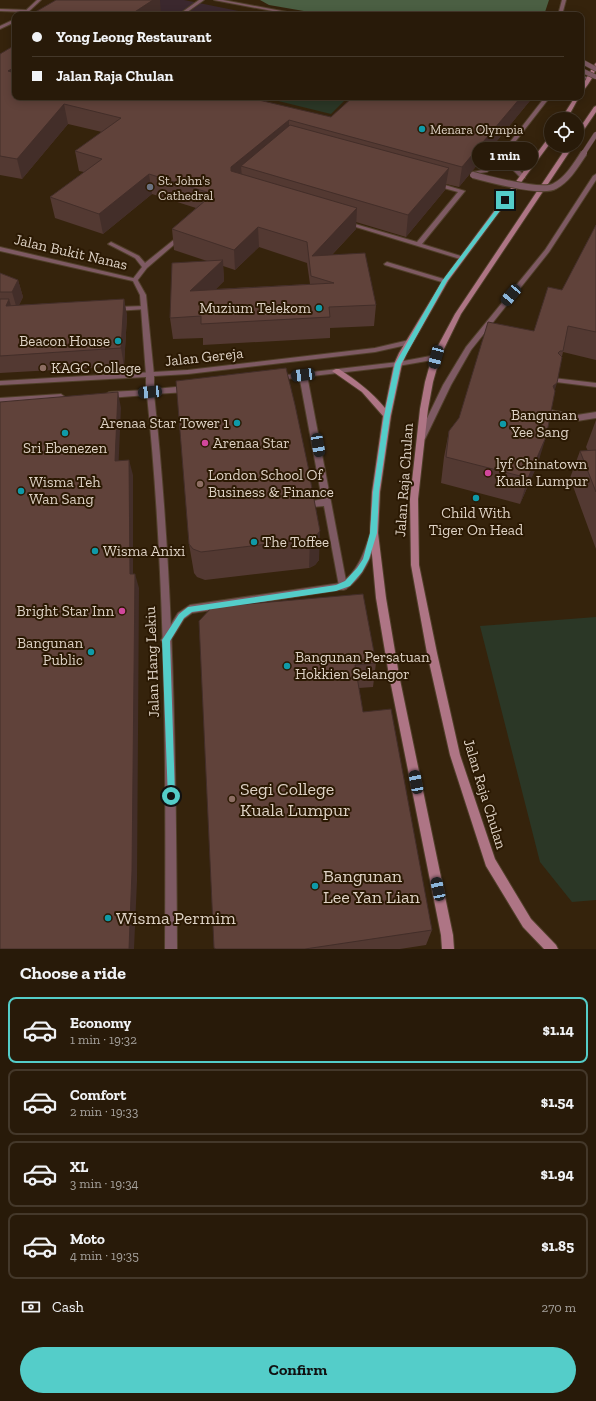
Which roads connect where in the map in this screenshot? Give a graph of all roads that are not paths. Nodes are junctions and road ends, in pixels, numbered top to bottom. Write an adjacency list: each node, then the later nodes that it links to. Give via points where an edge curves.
1 (39, 0): 6 (street)
2 (202, 0): 7 (street)
3 (216, 0): 8 (street)
4 (564, 0): 9 (street)
5 (0, 10): 6 (street)
6 (28, 11)
7 (184, 12)
8 (284, 12)
9 (561, 12)
10 (0, 15): 11 (street)
11 (12, 15)
12 (12, 22): 13 (street)
13 (0, 28)
14 (584, 63): 16 (street, bridge)
15 (596, 64): 20 (main road)
16 (596, 69)
17 (584, 71): 19 (street, bridge)
18 (584, 77): 20 (street)
19 (596, 77)
20 (590, 78): 21 (main road)
21 (584, 86)
22 (546, 100): 30 (street)
23 (575, 100): 25 (main road)
24 (596, 108): 26 (main road)
25 (568, 112)
26 (584, 126)
27 (596, 134): 30 (street, bridge, via 567,175 552,188 539,189 473,174 485,171)
28 (544, 148): 32 (main road, Jalan Raja Chulan)
29 (566, 152): 47 (main road, Jalan Raja Chulan, via 458,314)
30 (498, 161): 32 (street, via 514,168)
31 (596, 176): 64 (street, via 547,251 468,349)
32 (523, 177): 39 (main road, Jalan Raja Chulan)
33 (432, 183): 37 (street, via 462,192)
34 (340, 221): 37 (street)
35 (186, 231): 41 (street)
36 (111, 244): 41 (street, via 137,257)
37 (418, 245): 39 (street)
38 (0, 249): 42 (street, Jalan Bukit Nanas)
39 (462, 258): 43 (main road, Jalan Raja Chulan)
40 (387, 264): 43 (street)
41 (145, 268): 42 (street)
42 (135, 280): 44 (street, Jalan Bukit Nanas, via 143,295)
43 (445, 281): 46 (main road, Jalan Raja Chulan)
44 (145, 308): 45 (street); 50 (street, Jalan Bukit Nanas)
45 (111, 309)
46 (409, 342): 48 (main road, Jalan Raja Chulan); 50 (street, Jalan Gereja, via 375,350)
47 (436, 357): 48 (street); 64 (main road, Jalan Raja Chulan, via 429,382)
48 (398, 364): 49 (street); 63 (main road, Jalan Raja Chulan)
49 (336, 371): 51 (street); 63 (main road, via 362,387 376,400)
50 (150, 375): 54 (street, Jalan Gereja); 57 (street, Jalan Hang Lekiu)
51 (303, 375): 52 (street); 65 (street)
52 (273, 378)
53 (556, 380): 55 (street)
54 (0, 383)
55 (596, 385)
56 (196, 388): 57 (street, Jalan Gereja)
57 (150, 392): 58 (street, Jalan Gereja); 69 (street, Jalan Hang Lekiu, via 156,448)
58 (99, 395)
59 (69, 397): 60 (street)
60 (0, 401)
61 (550, 413): 62 (street, via 577,418)
62 (596, 415)
63 (387, 416): 67 (main road, Jalan Raja Chulan, via 376,492)
64 (421, 437): 72 (main road, Jalan Raja Chulan, via 414,499 415,565 456,755 490,862 527,923)
65 (327, 502): 66 (street); 68 (street)
66 (312, 504)
67 (374, 533): 68 (street, via 366,559 354,578); 71 (main road, Jalan Raja Chulan, via 381,598 394,675)
68 (343, 586): 69 (street, via 190,609 181,616)
69 (166, 640): 70 (street, Jalan Hang Lekiu, via 171,765)
70 (171, 949)
71 (448, 949)
72 (552, 949)

